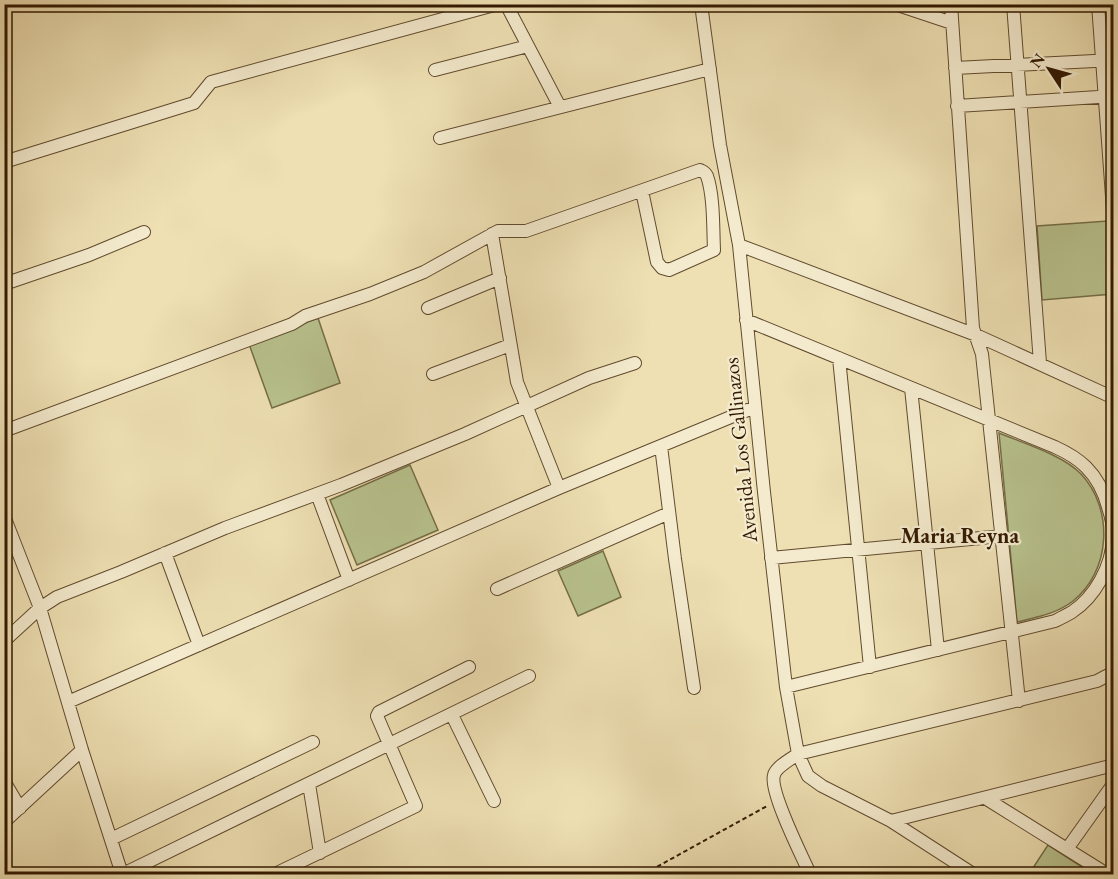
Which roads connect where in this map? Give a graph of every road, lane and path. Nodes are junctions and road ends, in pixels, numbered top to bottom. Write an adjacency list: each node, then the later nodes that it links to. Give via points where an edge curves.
1 (498, 4): 20 (street, via 211,82 194,103)
2 (506, 4): 9 (street)
3 (701, 4): 13 (street, Avenida Los Gallinazos)
4 (895, 4): 8 (street)
5 (951, 4): 8 (street)
6 (1013, 4): 11 (street)
7 (1098, 4): 10 (street)
8 (952, 23): 12 (street)
9 (528, 46): 14 (street); 18 (street)
10 (1108, 60): 11 (street); 15 (street)
11 (1018, 65): 12 (street); 16 (street)
12 (955, 68): 17 (street)
13 (710, 69): 18 (street); 25 (street, Avenida Los Gallinazos)
14 (435, 70)
15 (1109, 96): 16 (street); 22 (street)
16 (1020, 102): 17 (street); 34 (street)
17 (957, 106): 30 (street)
18 (560, 107): 19 (street)
19 (441, 138)
20 (4, 162)
21 (642, 191): 21 (street, via 657,262 662,268 669,270 714,250 711,196 704,172 700,170); 24 (street, via 526,231)
22 (1113, 224)
23 (144, 232): 27 (street)
24 (492, 234): 26 (street); 41 (street, via 424,272 370,294)
25 (739, 245): 29 (street, Avenida Los Gallinazos); 30 (street)
26 (500, 278): 28 (street); 31 (street)
27 (4, 284)
28 (428, 308)
29 (746, 320): 32 (street); 39 (street, Avenida Los Gallinazos)
30 (976, 335): 34 (street); 40 (street)
31 (510, 345): 35 (street); 38 (street)
32 (839, 358): 36 (street); 49 (street)
33 (635, 363): 38 (street, via 589,378)
34 (1040, 363): 37 (street)
35 (434, 374)
36 (911, 388): 40 (street); 48 (street)
37 (1113, 398)
38 (525, 407): 43 (street); 44 (street)
39 (753, 408): 42 (street); 51 (street, Avenida Los Gallinazos)
40 (990, 420): 47 (street); 55 (street, via 1072,455 1097,480 1111,516 1110,558 1090,595 1055,621)
41 (4, 430)
42 (661, 446): 43 (street); 45 (street)
43 (560, 488): 52 (street)
44 (317, 494): 50 (street); 52 (street)
45 (669, 513): 53 (street); 65 (street)
46 (4, 516): 54 (street)
47 (1002, 536): 48 (street); 55 (street)
48 (927, 543): 49 (street); 58 (street)
49 (858, 549): 51 (street); 59 (street)
50 (165, 553): 54 (street, via 57,597); 57 (street)
51 (771, 558): 66 (street, Avenida Los Gallinazos)
52 (349, 580): 57 (street)
53 (497, 589)
54 (40, 608): 56 (street); 68 (street)
55 (1012, 631): 58 (street); 67 (street)
56 (4, 641)
57 (199, 645): 68 (street)
58 (938, 650): 59 (street)
59 (870, 667): 66 (street)
60 (469, 668): 71 (street, via 379,712 377,716)
61 (1113, 672): 64 (street)
62 (529, 676): 69 (street)
63 (1113, 677): 64 (street)
64 (1097, 681): 67 (street)
65 (694, 687)
66 (786, 687): 73 (street, Avenida Los Gallinazos)
67 (1019, 701): 73 (street)
68 (68, 702): 72 (street)
69 (452, 715): 71 (street); 80 (street)
70 (313, 742): 84 (street)
71 (389, 745): 77 (street); 86 (street, via 416,806)
72 (82, 750): 81 (street); 84 (street)
73 (798, 754): 79 (street, via 775,772); 82 (street, Avenida Los Gallinazos, via 808,776)
74 (1111, 768): 78 (street)
75 (4, 781): 81 (street)
76 (1113, 783): 85 (street)
77 (309, 784): 86 (street); 87 (street)
78 (985, 798): 82 (street); 85 (street)
79 (778, 800): 89 (path); 90 (street)
80 (494, 801)
81 (20, 808): 83 (street)
82 (891, 821): 91 (street, Avenida Los Gallinazos)
83 (4, 822)
84 (111, 839): 87 (street)
85 (1067, 849): 92 (street)
86 (320, 853): 88 (street)
87 (123, 874)
88 (275, 874)
89 (644, 874)
90 (810, 874)
91 (973, 874)
92 (1107, 874)

